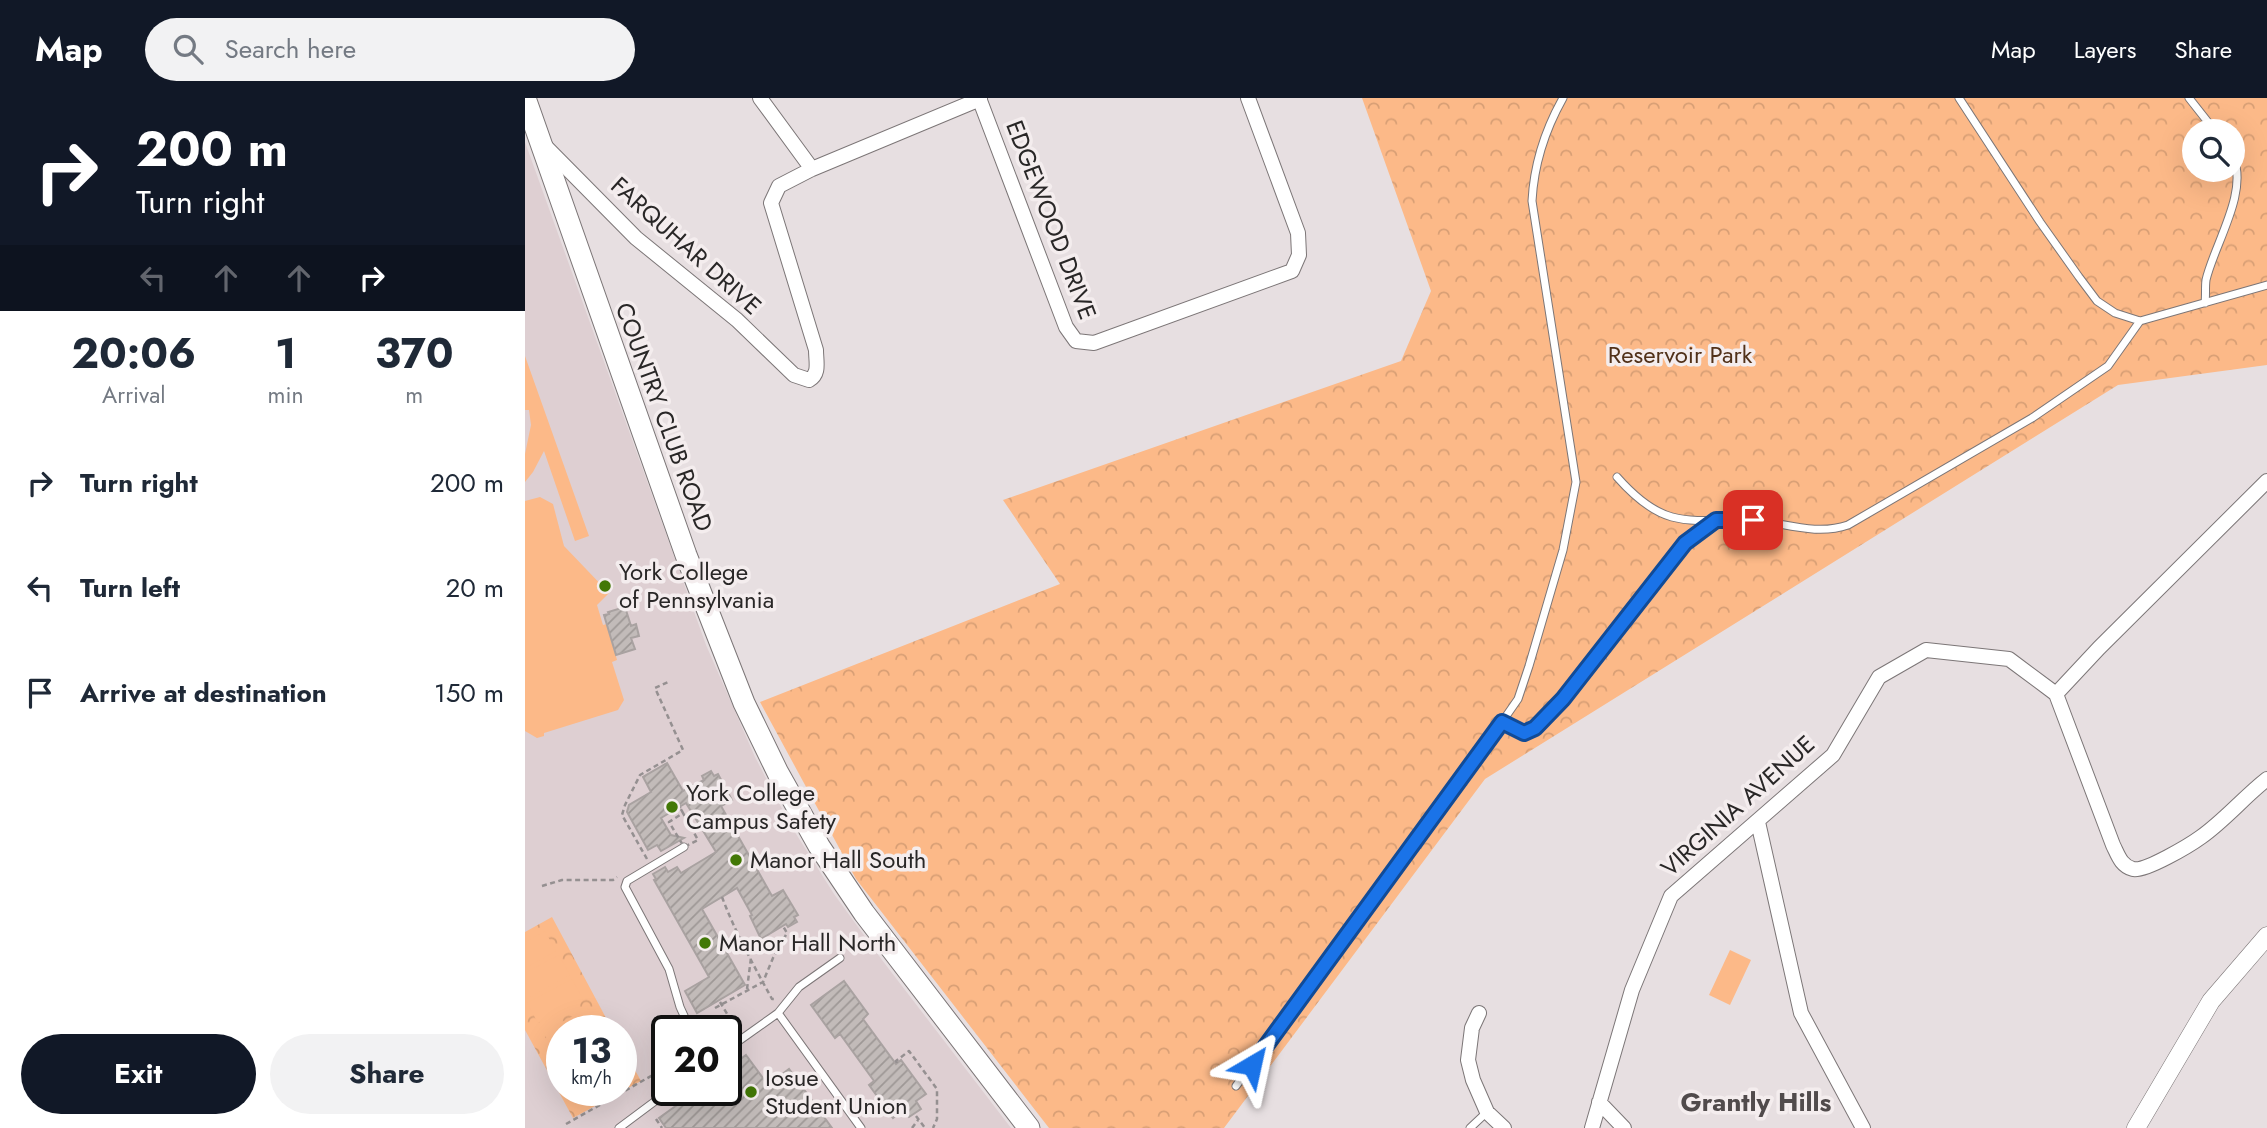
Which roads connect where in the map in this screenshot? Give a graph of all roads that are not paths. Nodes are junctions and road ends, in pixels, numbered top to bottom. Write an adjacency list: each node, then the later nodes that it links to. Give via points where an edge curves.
1 (525, 98): 9 (main road, COUNTRY CLUB ROAD)
2 (760, 98): 10 (street)
3 (1248, 98): 7 (street, EDGEWOOD DRIVE, via 1298,233 1300,255 1291,271 1094,343 1076,341 1066,327)
4 (1563, 98): 19 (lane, via 1539,152 1532,201 1576,482 1563,550 1529,666 1518,699)
5 (1959, 98): 14 (lane, via 2097,301)
6 (2189, 98): 8 (lane)
7 (980, 99): 10 (street)
8 (2206, 119)
9 (539, 139): 10 (street, FARQUHAR DRIVE, via 636,238 737,320 794,374 809,380 816,371 816,350 771,203 779,186); 35 (main road, COUNTRY CLUB ROAD, via 685,555 744,704 778,773 864,913)
10 (812, 169)
11 (2237, 182): 13 (lane, via 2206,282)
12 (2267, 285): 13 (lane)
13 (2205, 303): 14 (lane)
14 (2140, 321): 17 (lane, via 2108,366 2032,418 1848,525 1815,530 1753,520)
15 (1617, 477): 17 (lane, via 1634,495 1671,517)
16 (2267, 481): 18 (street)
17 (1716, 520): 19 (lane, via 1679,550 1547,718 1524,733)
18 (2056, 694): 20 (street, via 2125,866 2136,870 2148,867 2201,837); 21 (street, VIRGINIA AVENUE, via 2009,659 1926,650 1879,677 1833,755)
19 (1502, 722): 29 (lane)
20 (2267, 779)
21 (1758, 822): 30 (street, VIRGINIA AVENUE, via 1671,897 1632,990); 40 (street, via 1801,1013)
22 (684, 847): 27 (lane, via 627,881 625,887 669,968)
23 (2267, 936): 41 (street, via 2211,1001)
24 (840, 958): 25 (lane, via 799,988)
25 (778, 1013): 28 (lane); 34 (lane)
26 (1479, 1013): 32 (street, via 1468,1060)
27 (684, 1015)
28 (742, 1039)
29 (1237, 1086)
30 (1599, 1102): 38 (street, VIRGINIA AVENUE); 39 (street)
31 (651, 1104): 33 (lane)
32 (1487, 1112): 36 (lane); 37 (street)
33 (619, 1128)
34 (861, 1128)
35 (1029, 1128)
36 (1470, 1128)
37 (1504, 1128)
38 (1591, 1128)
39 (1623, 1128)
40 (1863, 1128)
41 (2136, 1128)

